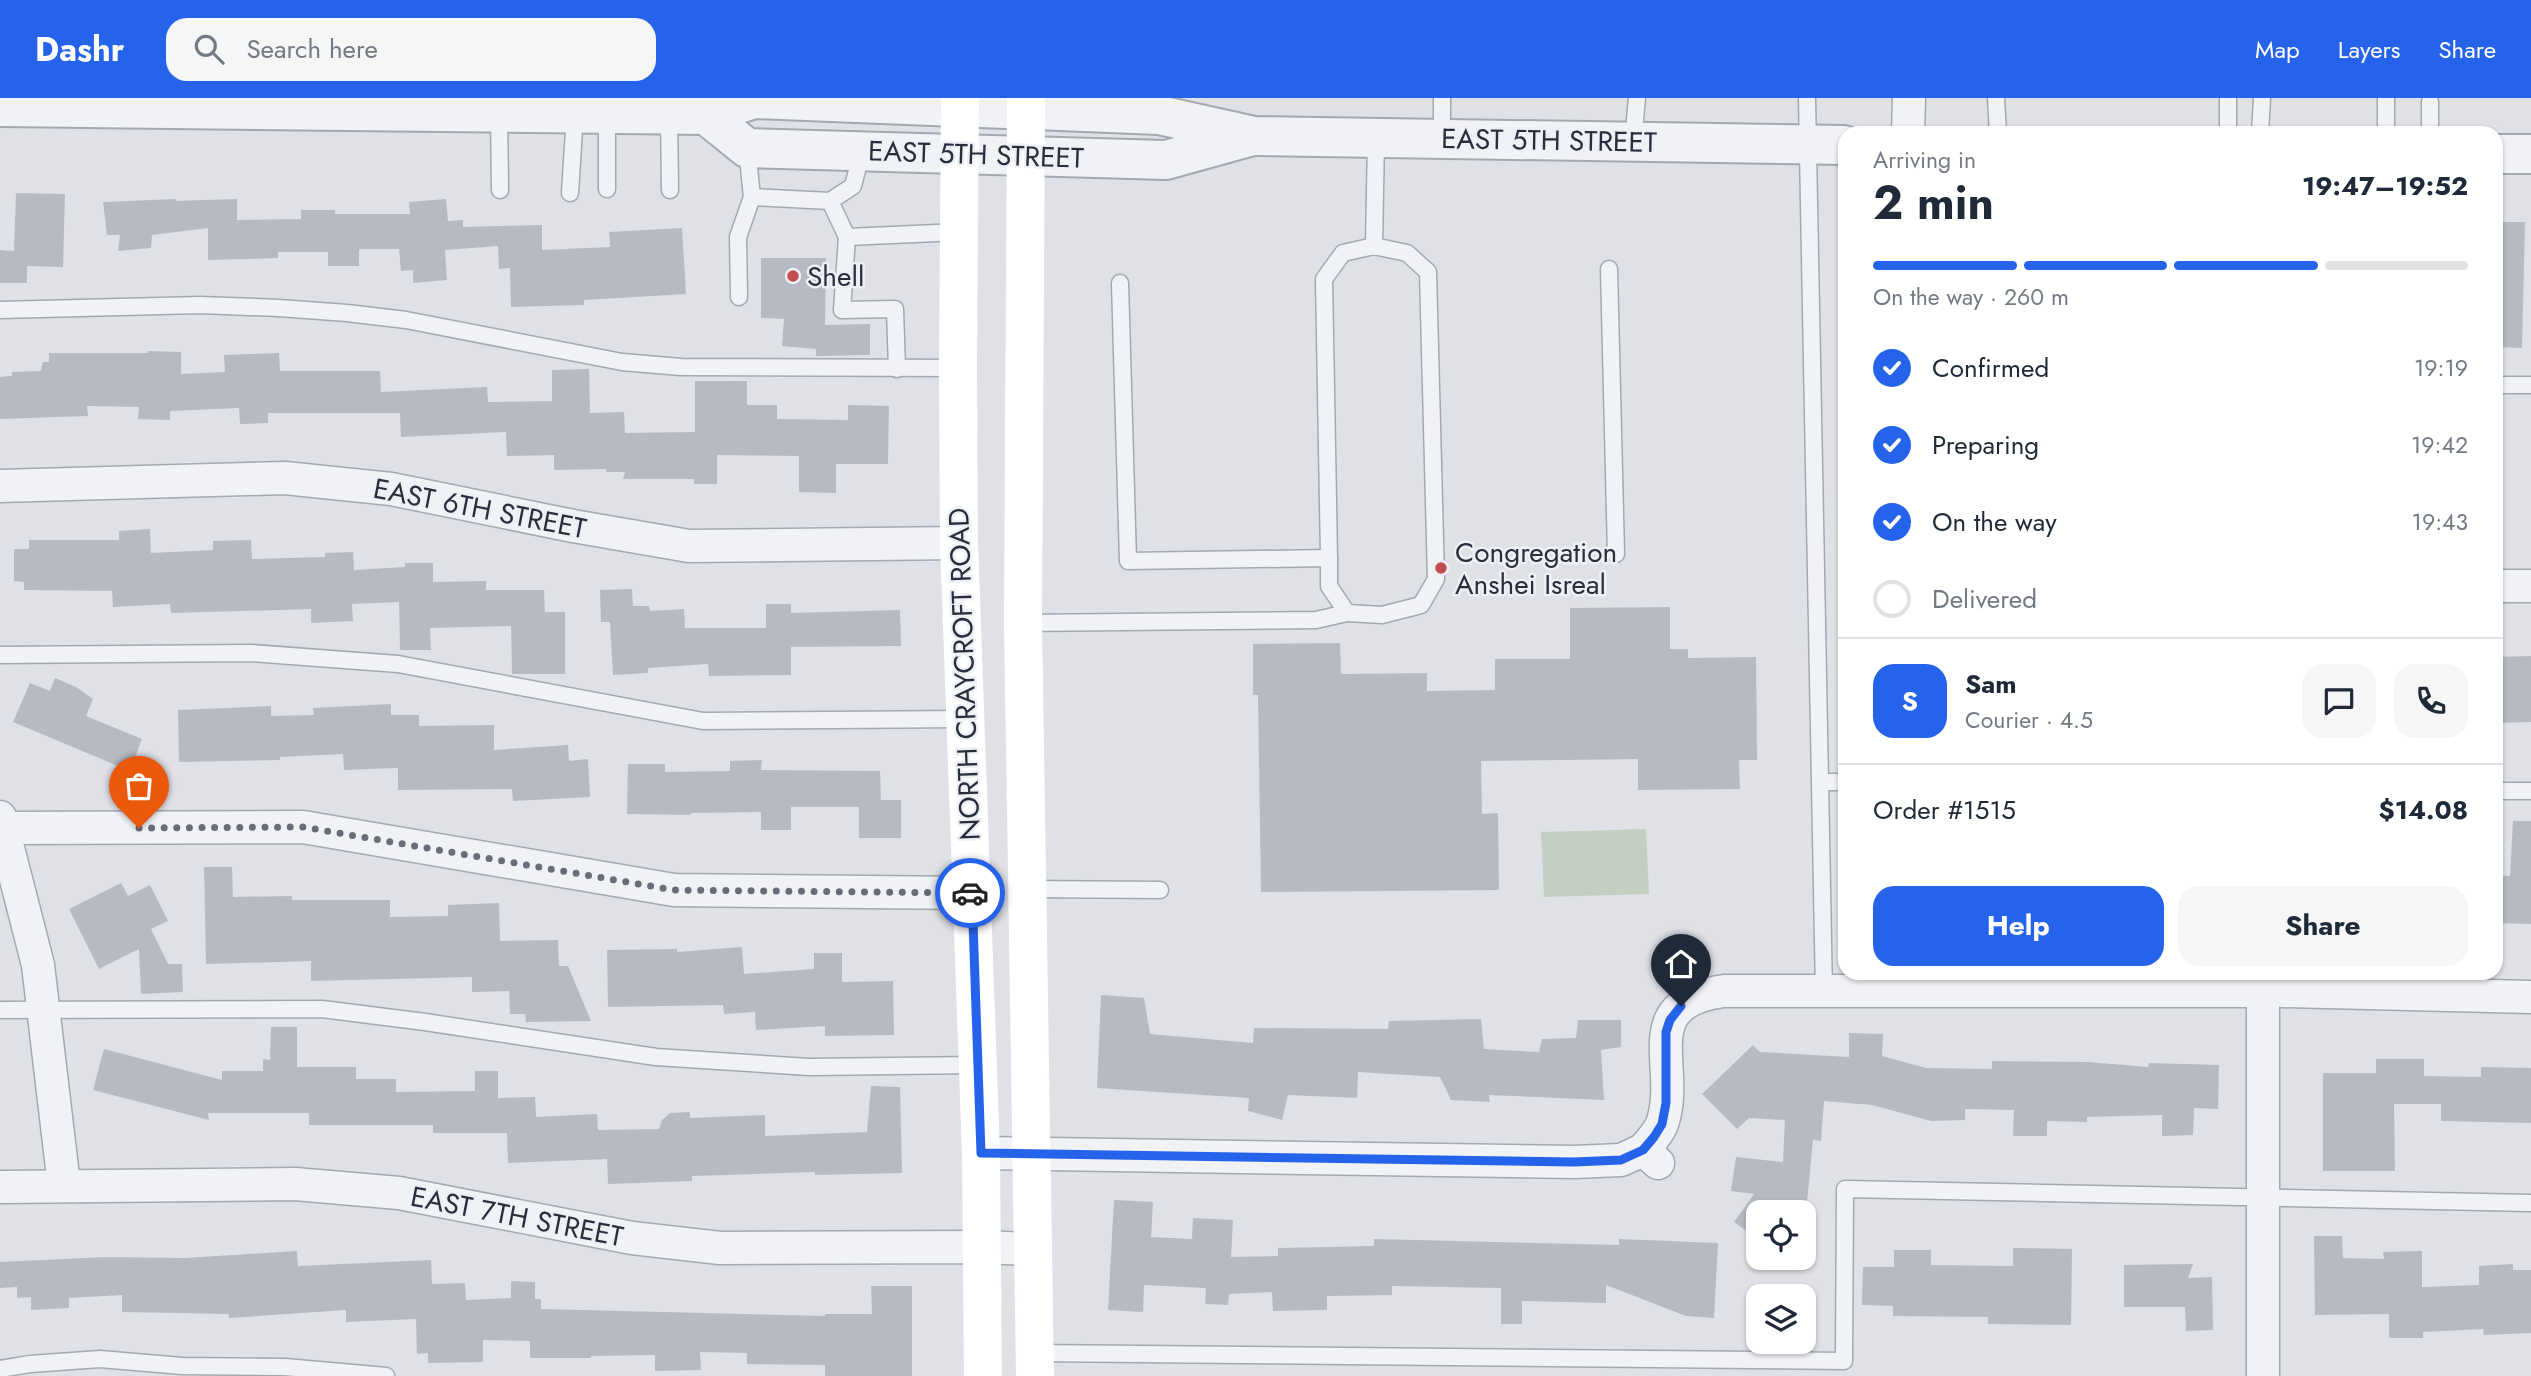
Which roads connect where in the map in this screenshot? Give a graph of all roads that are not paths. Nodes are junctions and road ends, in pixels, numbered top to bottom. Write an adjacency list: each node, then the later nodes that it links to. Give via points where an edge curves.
1 (1442, 98): 26 (lane)
2 (1637, 98): 27 (lane)
3 (1807, 98): 28 (lane)
4 (1909, 98): 18 (street)
5 (1996, 98): 19 (lane)
6 (2228, 98): 20 (lane)
7 (2262, 98): 21 (lane)
8 (2386, 99): 22 (lane)
9 (960, 102): 12 (street, EAST 5TH STREET); 17 (street, EAST 5TH STREET, via 754,99); 31 (main road, NORTH CRAYCROFT ROAD)
10 (2430, 102): 23 (lane)
11 (174, 103): 13 (street, EAST 5TH STREET); 14 (street, EAST 5TH STREET)
12 (1026, 104): 24 (street, EAST 5TH STREET, via 1159,115); 34 (main road, NORTH CRAYCROFT ROAD)
13 (440, 105): 15 (street, EAST 5TH STREET)
14 (0, 107)
15 (499, 113): 16 (street, EAST 5TH STREET); 36 (lane)
16 (591, 114): 17 (street, EAST 5TH STREET); 35 (lane); 38 (lane)
17 (687, 115): 29 (street); 37 (lane)
18 (1908, 126)
19 (1997, 126)
20 (2228, 126)
21 (2260, 126)
22 (2386, 126)
23 (2430, 126)
24 (1255, 136): 25 (street, EAST 5TH STREET); 34 (street, EAST 5TH STREET, via 1166,160)
25 (1376, 138): 26 (street, EAST 5TH STREET); 43 (lane)
26 (1442, 139): 27 (street, EAST 5TH STREET)
27 (1633, 142): 28 (street, EAST 5TH STREET)
28 (1827, 145): 62 (lane)
29 (747, 148): 30 (street, EAST 5TH STREET); 39 (lane)
30 (862, 151): 31 (street, EAST 5TH STREET); 40 (lane, via 853,186)
31 (960, 153): 34 (street, EAST 5TH STREET); 41 (main road, NORTH CRAYCROFT ROAD)
32 (2503, 154): 33 (street)
33 (2531, 154)
34 (1027, 155): 59 (main road, NORTH CRAYCROFT ROAD)
35 (607, 188)
36 (500, 190)
37 (670, 190)
38 (570, 193)
39 (752, 197): 40 (lane); 46 (lane, via 738,237)
40 (830, 201): 42 (lane)
41 (959, 232): 42 (lane); 48 (main road, NORTH CRAYCROFT ROAD)
42 (847, 237): 49 (lane, via 842,310 895,309)
43 (1374, 246): 55 (lane, via 1343,253 1324,279); 58 (lane, via 1408,253 1427,272 1436,579 1420,606 1382,615)
44 (1609, 269): 54 (lane)
45 (1120, 284): 55 (lane, via 1128,561)
46 (739, 297)
47 (0, 310): 49 (lane, via 200,305 347,313 622,362)
48 (958, 368): 49 (lane); 53 (main road, NORTH CRAYCROFT ROAD)
49 (897, 369)
50 (2503, 385): 51 (lane)
51 (2531, 385)
52 (0, 486): 53 (street, EAST 6TH STREET, via 285,478 391,489 689,546)
53 (959, 543): 61 (main road, NORTH CRAYCROFT ROAD)
54 (1616, 554)
55 (1329, 558): 58 (lane, via 1329,586)
56 (2503, 586): 57 (street)
57 (2531, 586)
58 (1347, 613): 59 (lane, via 1316,620)
59 (1023, 623): 67 (main road, NORTH CRAYCROFT ROAD)
60 (0, 655): 61 (lane, via 252,653 398,664 703,720)
61 (965, 719): 69 (main road, NORTH CRAYCROFT ROAD)
62 (1821, 782): 63 (lane); 71 (lane)
63 (1838, 782)
64 (2503, 791): 65 (lane)
65 (2531, 792)
66 (1, 825): 69 (street, via 303,827 674,890); 73 (street, via 38,965)
67 (1026, 889): 68 (lane); 77 (main road, NORTH CRAYCROFT ROAD)
68 (1160, 891)
69 (972, 893): 75 (main road, NORTH CRAYCROFT ROAD)
70 (2265, 987): 71 (street); 72 (street); 80 (street)
71 (1824, 993): 77 (street, via 1724,991 1700,994 1681,1006 1666,1032 1666,1103 1651,1157 1574,1162)
72 (2531, 997)
73 (43, 1009): 74 (lane); 75 (lane, via 322,1009 656,1057 809,1067); 78 (street)
74 (0, 1010)
75 (978, 1065): 76 (main road, NORTH CRAYCROFT ROAD)
76 (981, 1153): 77 (street); 82 (main road, NORTH CRAYCROFT ROAD)
77 (1032, 1154): 83 (main road, NORTH CRAYCROFT ROAD)
78 (64, 1185): 79 (street, EAST 7TH STREET); 82 (street, EAST 7TH STREET, via 295,1184 399,1193 632,1238 720,1248)
79 (0, 1187)
80 (2263, 1196): 81 (lane); 84 (lane, via 1845,1189 1844,1361); 88 (street)
81 (2531, 1203)
82 (982, 1247): 83 (street, EAST 7TH STREET); 87 (main road, NORTH CRAYCROFT ROAD)
83 (1033, 1249): 84 (main road, NORTH CRAYCROFT ROAD)
84 (1035, 1364)
85 (0, 1369): 86 (lane, via 100,1359)
86 (386, 1376)
87 (983, 1376)
88 (2263, 1376)

